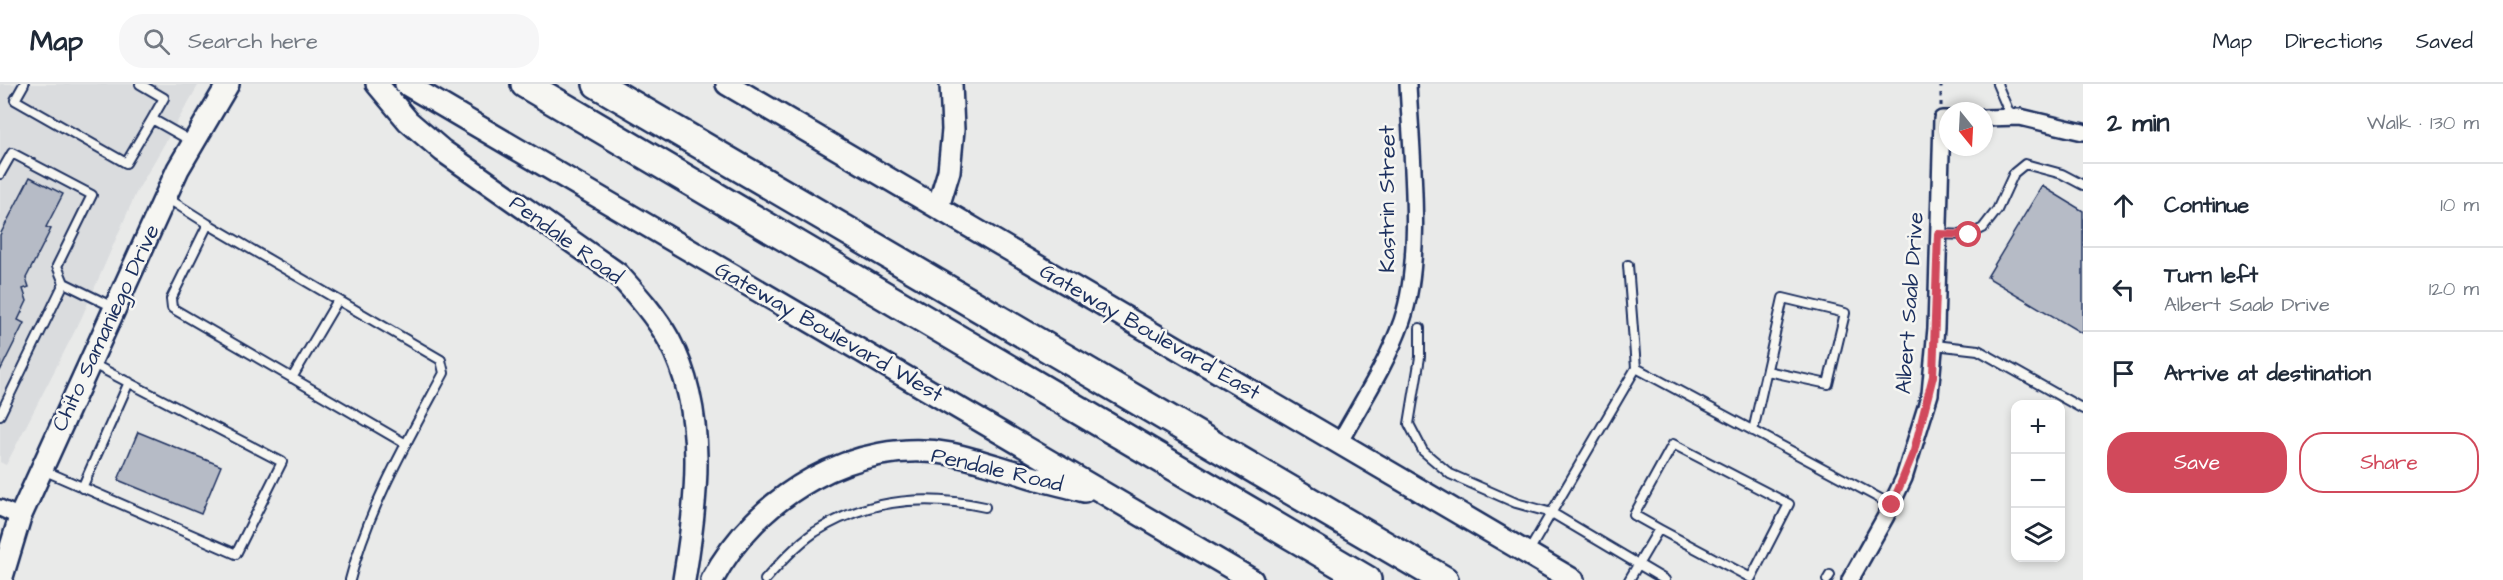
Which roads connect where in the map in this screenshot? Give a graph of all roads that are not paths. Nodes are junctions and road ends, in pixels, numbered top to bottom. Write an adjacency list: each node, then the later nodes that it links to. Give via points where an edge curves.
1 (24, 84): 14 (lane, via 15,100 126,163)
2 (140, 84): 14 (lane, via 164,98)
3 (228, 84): 16 (main road, Chito Samaniego Drive)
4 (377, 84): 53 (main road, Pendale Road, via 408,121 452,158 618,274 669,339 693,412 696,471)
5 (406, 84): 42 (main road, Gateway Boulevard West)
6 (525, 84): 57 (highway)
7 (597, 84): 58 (highway)
8 (951, 84): 21 (main road, via 953,130 949,171)
9 (1408, 84): 38 (street, Kastrin Street, via 1414,232 1407,298 1387,357)
10 (1997, 84): 12 (lane)
11 (732, 85): 21 (main road, Gateway Boulevard East)
12 (2012, 117): 13 (street); 15 (street)
13 (1993, 118)
14 (152, 119): 16 (lane)
15 (2083, 132)
16 (193, 143): 20 (main road, Chito Samaniego Drive)
17 (1943, 156): 23 (street, Albert Saab Drive)
18 (0, 174): 25 (lane, via 12,153 92,195 57,266)
19 (2083, 184): 23 (lane, via 2025,164 2014,173 1997,210 1983,228 1969,235)
20 (166, 197): 22 (lane); 27 (main road, Chito Samaniego Drive)
21 (938, 207): 38 (main road, Gateway Boulevard East)
22 (208, 224): 26 (lane); 33 (lane, via 171,299 172,308)
23 (1938, 234): 29 (street, Albert Saab Drive)
24 (1628, 266): 31 (lane)
25 (64, 283): 27 (lane); 36 (lane)
26 (338, 300): 33 (lane); 39 (lane, via 441,360 444,373)
27 (115, 308): 30 (main road, Chito Samaniego Drive)
28 (1419, 327): 46 (lane, via 1420,357 1409,424 1423,451 1450,474)
29 (1935, 345): 35 (lane, via 1978,350); 43 (street, Albert Saab Drive, via 1930,394)
30 (90, 362): 34 (lane); 40 (main road, Chito Samaniego Drive)
31 (1636, 368): 37 (lane); 46 (lane)
32 (1767, 371): 32 (lane, via 1783,298 1845,313 1828,384); 37 (lane)
33 (292, 378): 39 (lane)
34 (129, 382): 41 (lane); 41 (lane, via 282,462 236,554)
35 (2083, 409)
36 (0, 415)
37 (1753, 430): 43 (lane)
38 (1339, 443): 49 (main road, Gateway Boulevard East)
39 (406, 444): 52 (lane, via 359,546)
40 (42, 469): 41 (lane); 47 (main road, Chito Samaniego Drive)
41 (82, 488)
42 (1114, 499): 54 (main road, Pendale Road, via 950,454 910,452 869,458 827,472 777,501 734,546); 56 (main road, Gateway Boulevard West)
43 (1892, 505): 62 (street, Albert Saab Drive)
44 (985, 507): 55 (lane, via 924,498 892,502 847,516 815,532)
45 (0, 508): 47 (street)
46 (1552, 513): 49 (lane); 50 (lane)
47 (20, 517): 51 (main road, Chito Samaniego Drive)
48 (1659, 529): 48 (lane, via 1635,515 1673,444 1789,504 1751,578); 50 (lane)
49 (1528, 553): 59 (main road, Gateway Boulevard East)
50 (1638, 565): 60 (lane); 61 (lane)
51 (1, 580)
52 (350, 580)
53 (684, 580)
54 (712, 580)
55 (765, 580)
56 (1252, 580)
57 (1367, 580)
58 (1444, 580)
59 (1573, 580)
60 (1629, 580)
61 (1665, 580)
62 (1850, 580)

